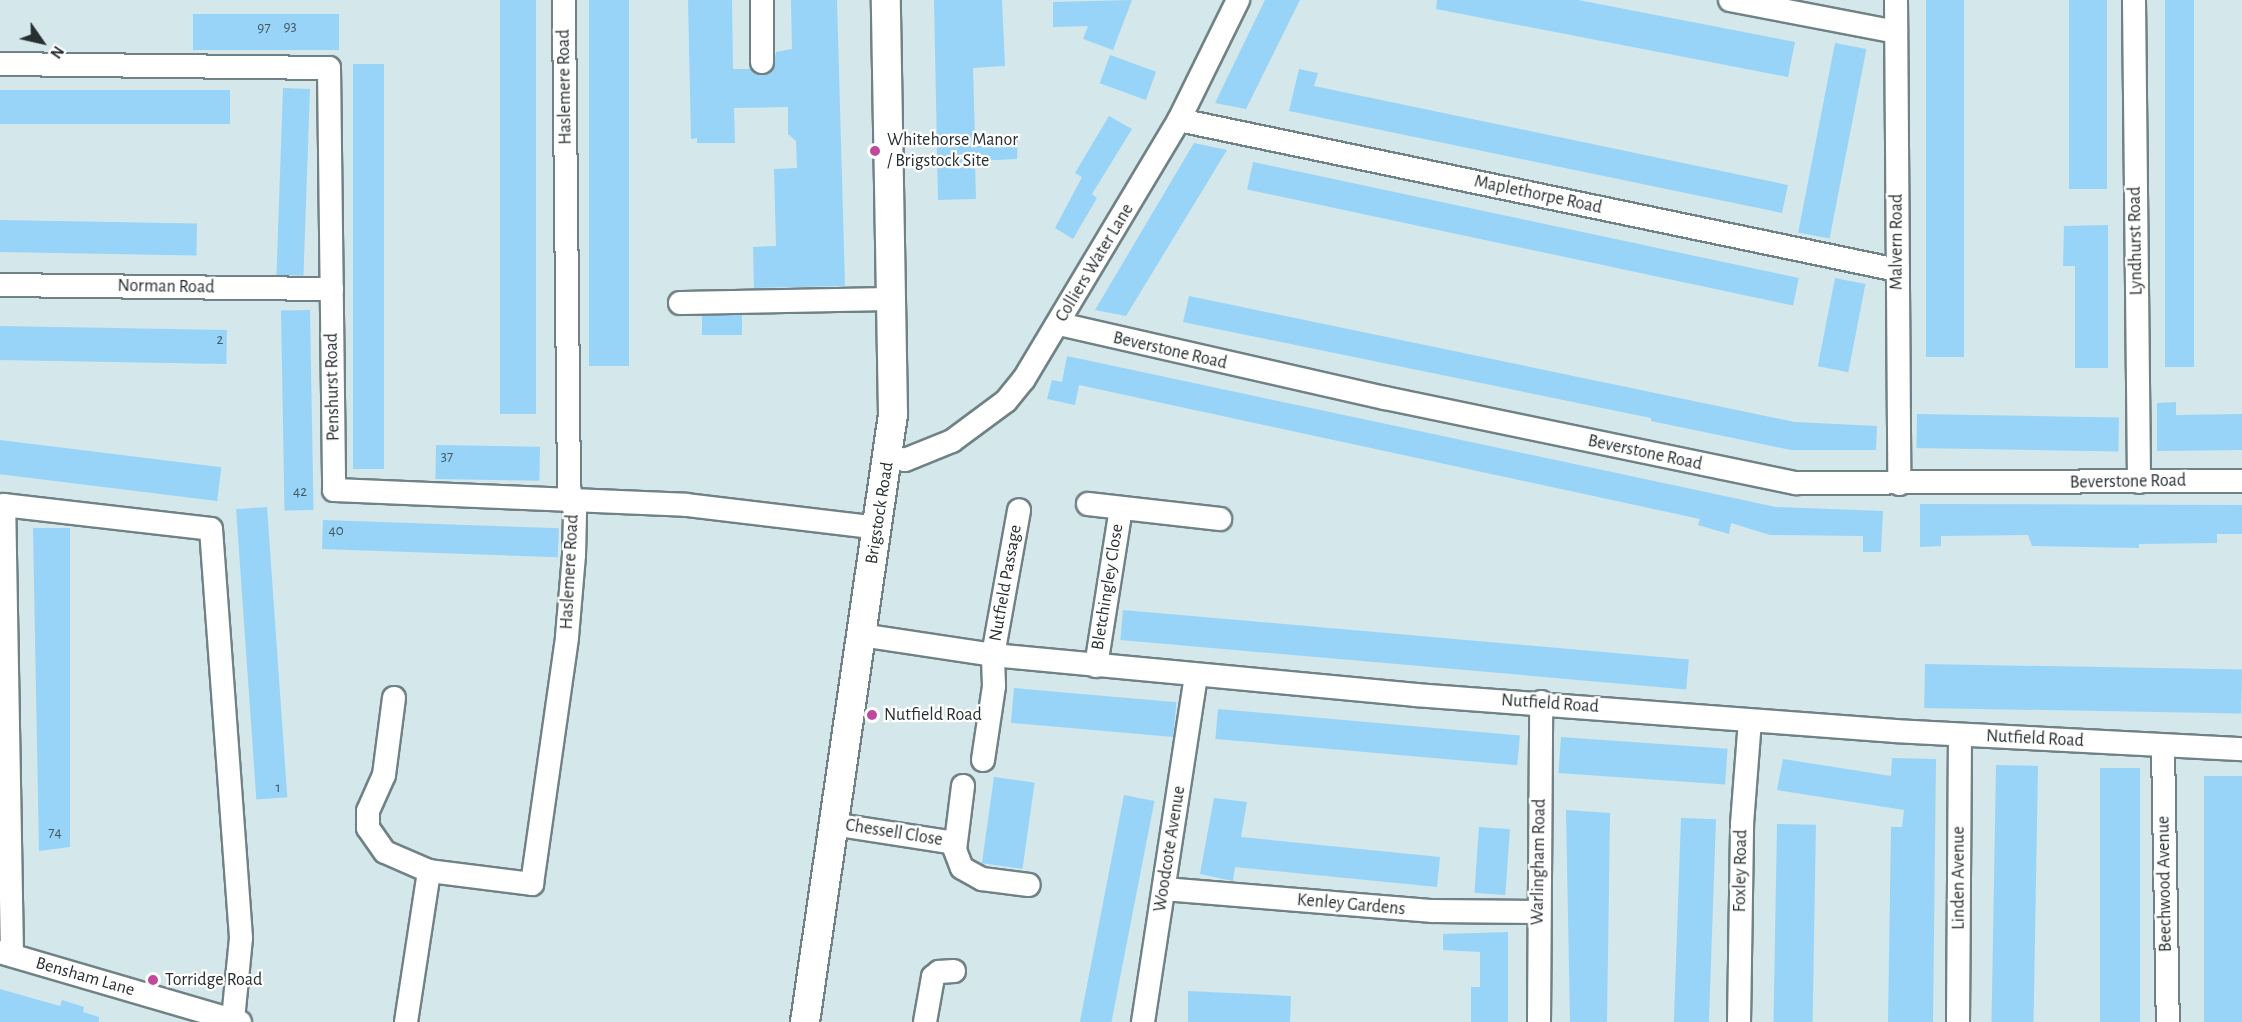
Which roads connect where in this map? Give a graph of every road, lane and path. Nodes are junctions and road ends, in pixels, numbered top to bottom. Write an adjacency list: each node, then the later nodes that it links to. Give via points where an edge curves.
1 (564, 0): 22 (street, Haslemere Road, via 569,488)
2 (762, 0): 9 (street)
3 (886, 0): 15 (main road, Brigstock Road)
4 (1238, 0): 11 (street, Colliers Water Lane)
5 (1730, 0): 8 (street)
6 (1896, 0): 8 (street, Malvern Road)
7 (2134, 0): 20 (street, Lyndhurst Road)
8 (1896, 32): 12 (street, Malvern Road)
9 (762, 62)
10 (0, 64): 14 (street, Penshurst Road, via 329,68)
11 (1179, 120): 12 (street, Maplethorpe Road); 17 (street, Colliers Water Lane)
12 (1897, 270): 21 (street, Malvern Road)
13 (0, 285): 14 (street, Norman Road)
14 (332, 289): 22 (street, Penshurst Road, via 334,490)
15 (891, 299): 16 (street); 18 (main road, Brigstock Road)
16 (680, 303)
17 (1059, 324): 18 (street, Colliers Water Lane, via 1006,401 978,425 926,453 905,460); 21 (street, Beverstone Road, via 1351,391 1776,480)
18 (889, 456): 27 (main road, Brigstock Road)
19 (2242, 481): 20 (street, Beverstone Road)
20 (2139, 482): 21 (street, Beverstone Road)
21 (1899, 484)
22 (574, 502): 27 (street, Penshurst Road, via 686,505); 42 (street, Haslemere Road, via 571,599 532,884)
23 (1089, 504): 24 (street, Bletchingley Close)
24 (1121, 508): 26 (street, Bletchingley Close); 30 (street, Bletchingley Close)
25 (1019, 510): 29 (street, Nutfield Passage)
26 (1220, 519)
27 (878, 528): 28 (main road, Brigstock Road)
28 (861, 635): 29 (street, Nutfield Road); 40 (main road, Brigstock Road)
29 (993, 655): 30 (street, Nutfield Road); 38 (street, Nutfield Passage, via 994,686)
30 (1096, 666): 31 (street, Nutfield Road)
31 (1196, 675): 33 (street, Nutfield Road); 44 (street, Woodcote Avenue)
32 (394, 698): 42 (street, via 384,775 368,811 368,828 386,852)
33 (1541, 702): 34 (street, Nutfield Road); 45 (street, Warlingham Road)
34 (1750, 721): 35 (street, Nutfield Road); 54 (street, Foxley Road, via 1742,824)
35 (1960, 735): 36 (street, Nutfield Road); 55 (street, Linden Avenue)
36 (2163, 746): 37 (street, Nutfield Road); 56 (street, Beechwood Avenue)
37 (2242, 749)
38 (983, 760)
39 (963, 786): 41 (street, Chessell Close)
40 (832, 824): 41 (street, Chessell Close); 50 (main road, Brigstock Road)
41 (955, 843): 43 (street, Chessell Close, via 957,860 967,874)
42 (429, 871): 49 (street)
43 (1029, 885)
44 (1164, 889): 45 (street, Kenley Gardens, via 1432,911); 52 (street, Woodcote Avenue)
45 (1538, 912): 53 (street, Warlingham Road)
46 (6, 953): 48 (street, Bensham Lane); 48 (street, via 4,505 211,528 241,938)
47 (954, 971): 51 (street, via 939,972 933,977)
48 (236, 1021)
49 (406, 1022)
50 (805, 1022)
51 (925, 1022)
52 (1143, 1022)
53 (1539, 1022)
54 (1739, 1022)
55 (1958, 1022)
56 (2168, 1022)

